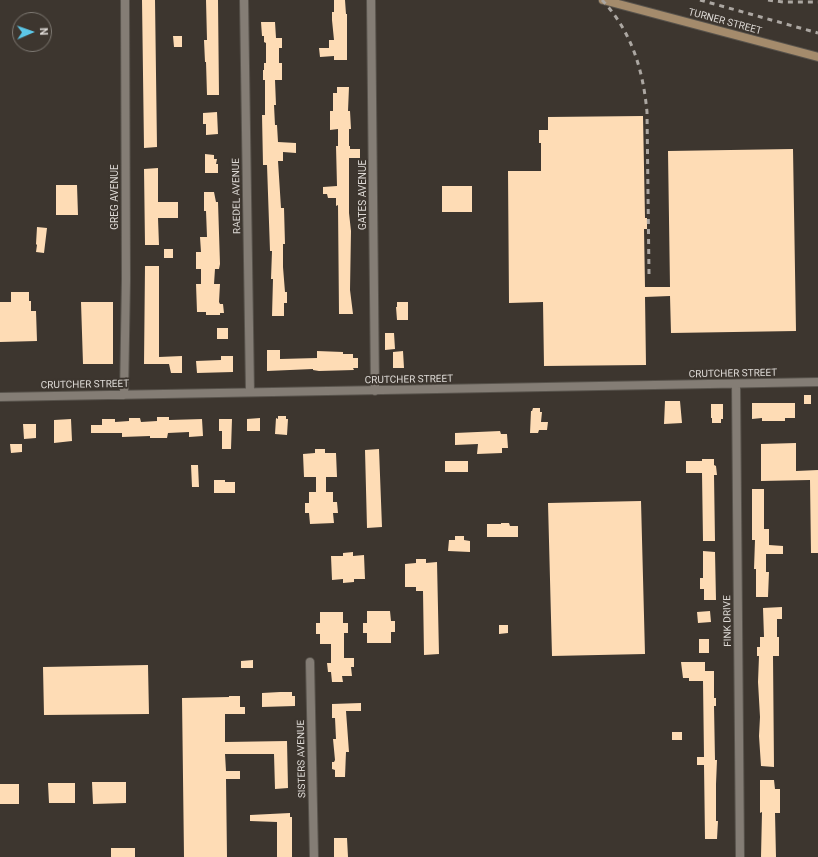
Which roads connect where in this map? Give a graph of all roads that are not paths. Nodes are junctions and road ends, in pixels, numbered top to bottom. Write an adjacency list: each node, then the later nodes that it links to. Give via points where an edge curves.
1 (125, 0): 10 (street, GREG AVENUE)
2 (244, 0): 9 (street, RAEDEL AVENUE)
3 (371, 0): 8 (street, GATES AVENUE)
4 (603, 0): 5 (street, TURNER STREET)
5 (818, 57)
6 (818, 382): 7 (street, CRUTCHER STREET)
7 (736, 384): 8 (street, CRUTCHER STREET); 14 (street, FINK DRIVE)
8 (375, 391): 9 (street, CRUTCHER STREET)
9 (250, 392): 10 (street, CRUTCHER STREET)
10 (124, 395): 11 (street, CRUTCHER STREET)
11 (0, 397)
12 (310, 662): 13 (street, SISTERS AVENUE)
13 (314, 857)
14 (740, 857)

